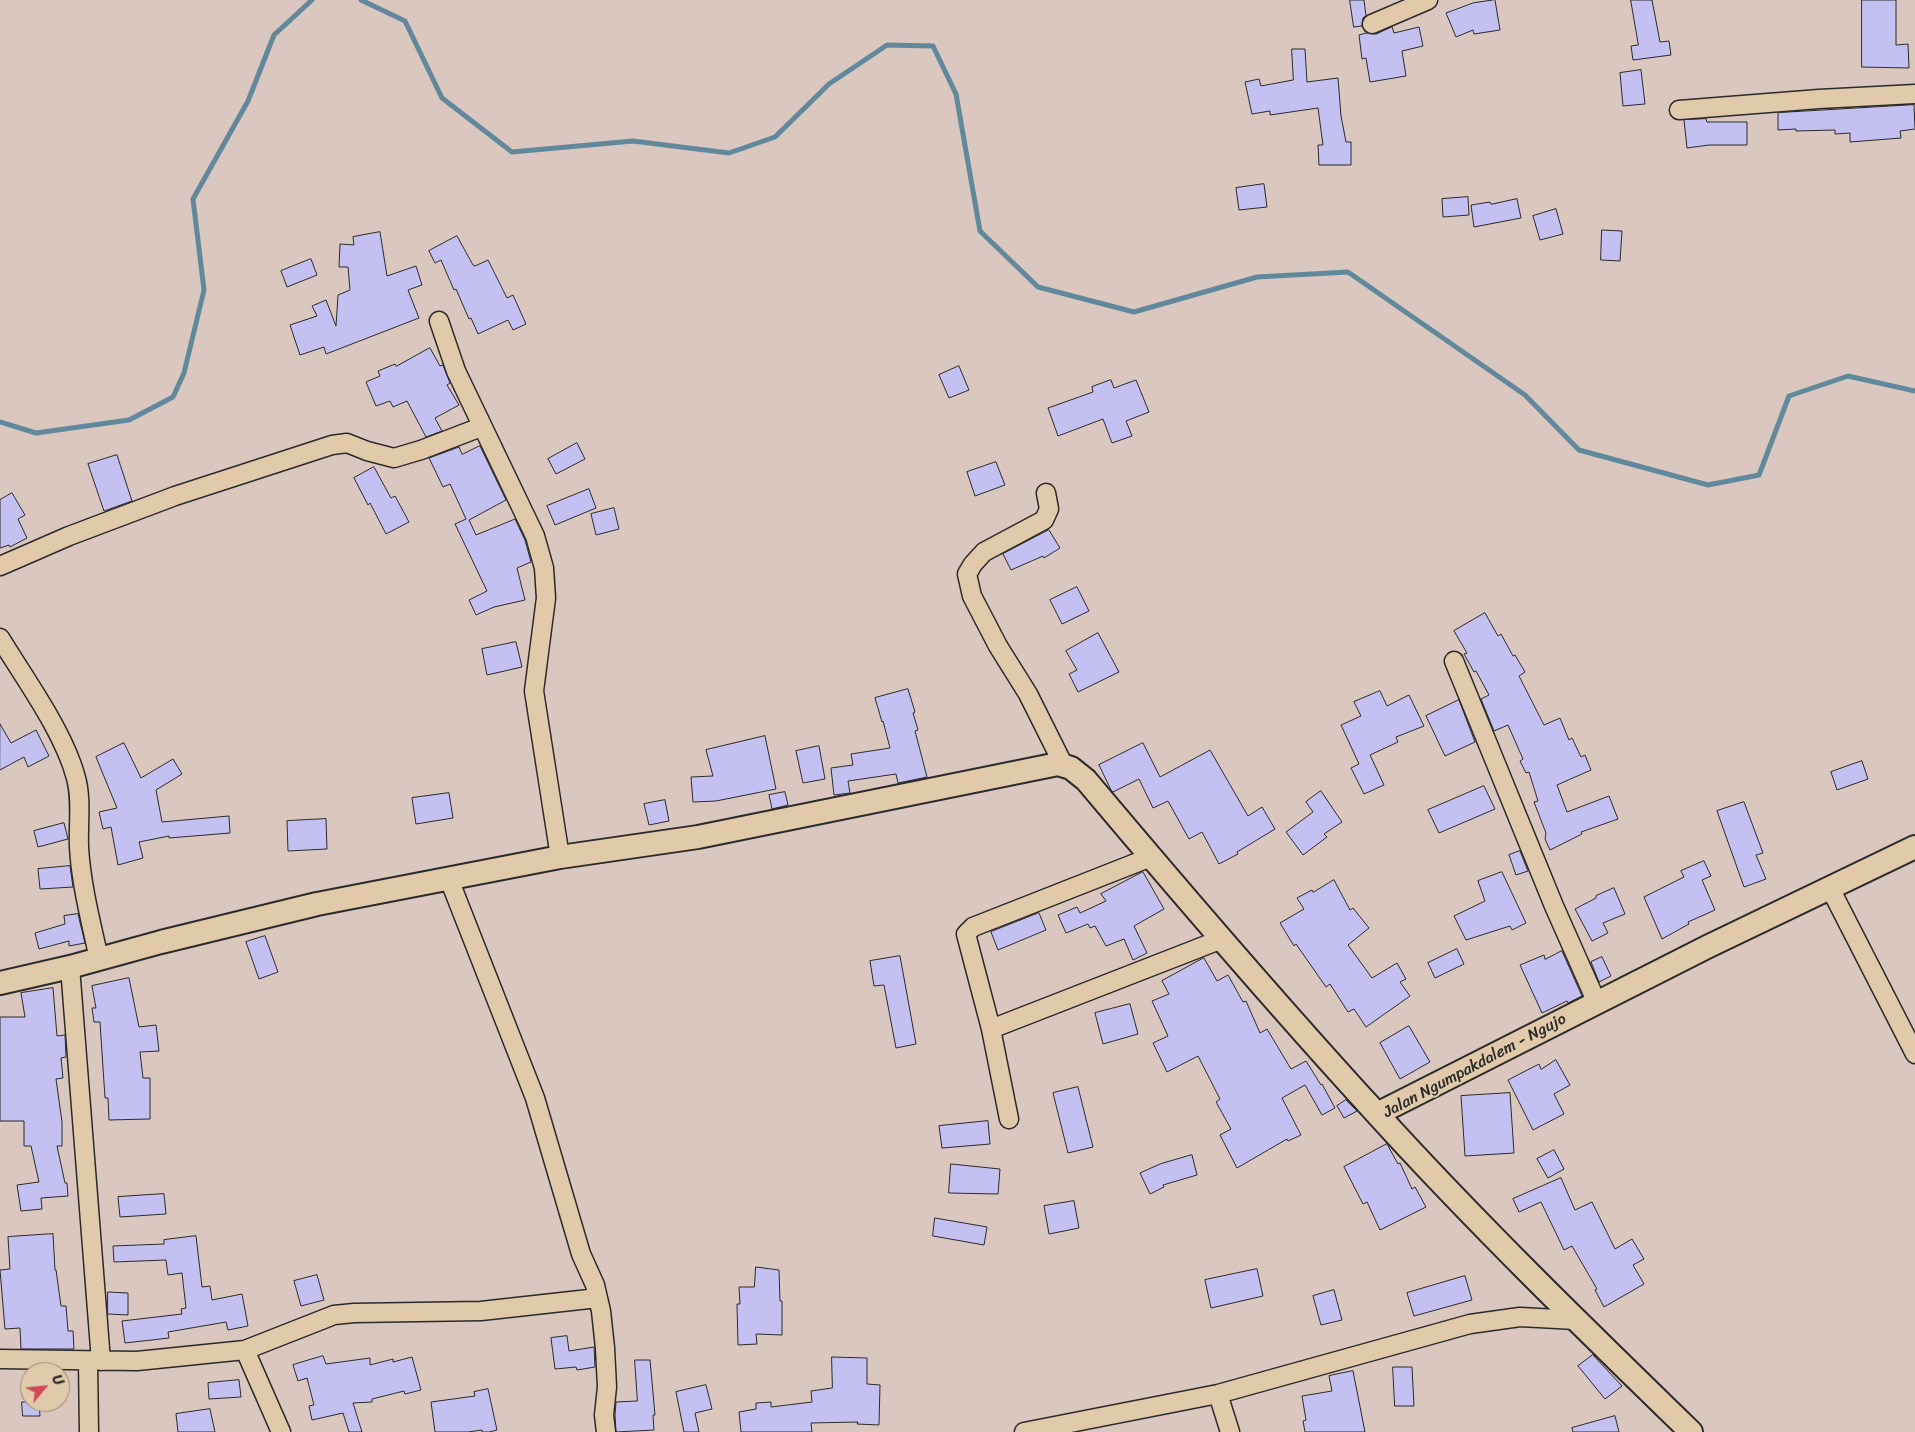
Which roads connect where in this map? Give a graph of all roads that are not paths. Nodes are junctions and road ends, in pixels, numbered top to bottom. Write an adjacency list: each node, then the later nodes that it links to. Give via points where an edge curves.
1 (1428, 0): 2 (street)
2 (1372, 24)
3 (1915, 94): 4 (street)
4 (1679, 110)
5 (440, 321): 6 (street, via 456,371)
6 (481, 427): 8 (street, via 394,458 347,443 332,445 175,496); 13 (street, via 535,536 544,568 546,598 534,691)
7 (1046, 493): 11 (street, via 1049,509 1044,520 984,552 967,574 972,596 1028,694)
8 (0, 566)
9 (0, 638): 18 (street, via 57,732 76,778 81,865)
10 (1454, 661): 21 (street)
11 (1064, 766): 13 (street, via 1058,764 698,838); 14 (street, via 1086,780)
12 (1915, 847): 16 (street, Jalan Ngumpakdalem - Ngujo)
13 (560, 857): 15 (street)
14 (1151, 858): 17 (street); 22 (street, via 973,927 966,934)
15 (448, 879): 18 (street, via 317,904); 26 (street, via 535,1098 581,1254)
16 (1830, 888): 21 (street, Jalan Ngumpakdalem - Ngujo); 23 (street)
17 (1222, 939): 22 (street); 24 (street)
18 (99, 959): 19 (street)
19 (70, 967): 20 (street); 30 (street)
20 (0, 984)
21 (1597, 1003): 24 (street, Jalan Ngumpakdalem - Ngujo)
22 (991, 1029): 25 (street)
23 (1915, 1054)
24 (1377, 1114): 27 (street, Jalan Ngumpakdalem - Ngujo)
25 (1009, 1119)
26 (598, 1298): 28 (street, via 481,1311 334,1315); 34 (street, via 605,1348)
27 (1576, 1320): 31 (street, via 1520,1317 1470,1324); 37 (street, Jalan Ngumpakdalem - Ngujo)
28 (245, 1350): 30 (street, via 136,1361); 33 (street)
29 (0, 1359): 30 (street)
30 (94, 1361): 32 (street)
31 (1218, 1394): 35 (street); 36 (street)
32 (89, 1432)
33 (281, 1432)
34 (606, 1432)
35 (1024, 1432)
36 (1230, 1432)
37 (1690, 1432)

